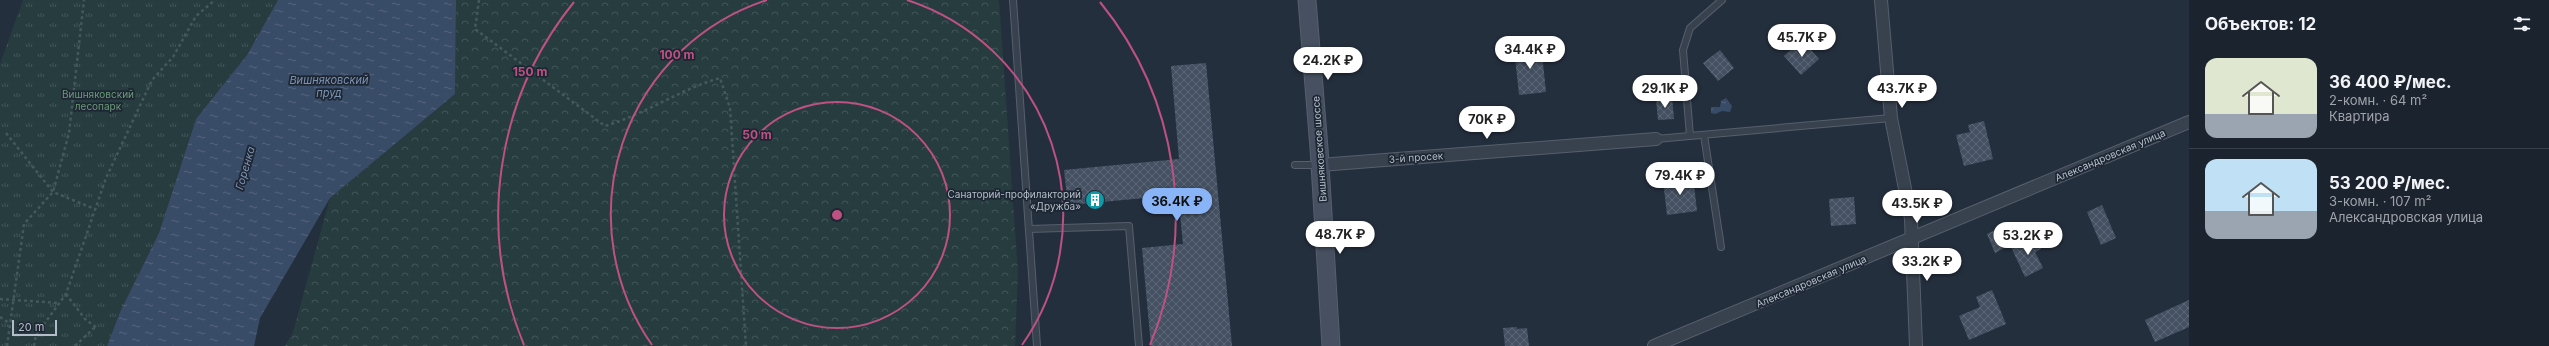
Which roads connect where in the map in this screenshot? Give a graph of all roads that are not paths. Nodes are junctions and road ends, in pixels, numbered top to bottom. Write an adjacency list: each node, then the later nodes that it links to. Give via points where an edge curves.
1 (1013, 0): 12 (lane)
2 (1307, 0): 11 (street, Вишняковское шоссе)
3 (1722, 0): 8 (lane, via 1690,28 1683,50)
4 (1881, 0): 5 (street)
5 (1891, 118): 7 (lane); 13 (street, via 1912,219)
6 (2189, 122): 13 (street, Александровская улица)
7 (1704, 135): 8 (lane); 14 (lane)
8 (1690, 136): 9 (lane)
9 (1656, 139): 11 (street, 3-й просек)
10 (1295, 165): 11 (lane)
11 (1320, 165): 17 (street, Вишняковское шоссе)
12 (1029, 229): 15 (lane); 16 (lane, via 1129,226)
13 (1913, 238): 18 (street, Александровская улица); 19 (street)
14 (1721, 247)
15 (1037, 346)
16 (1139, 346)
17 (1330, 346)
18 (1654, 346)
19 (1916, 346)

